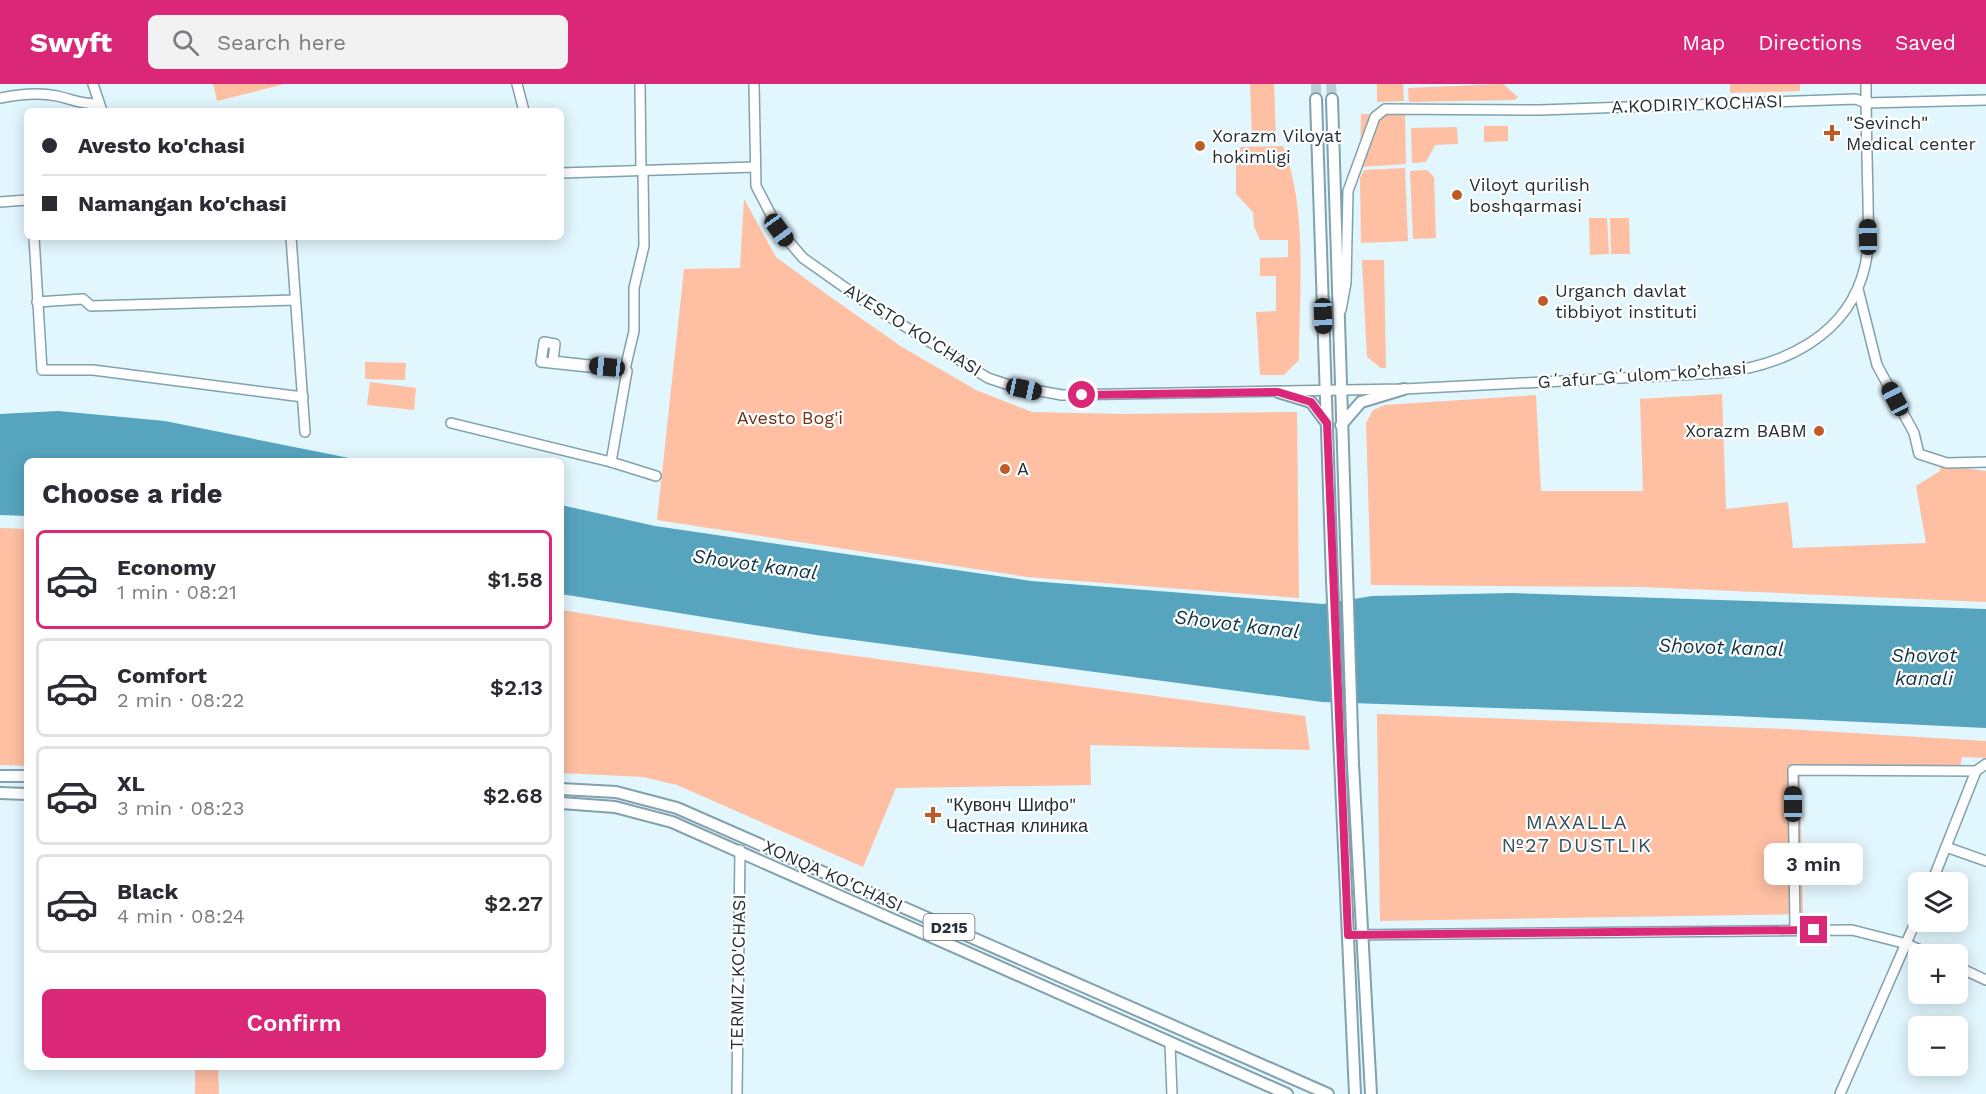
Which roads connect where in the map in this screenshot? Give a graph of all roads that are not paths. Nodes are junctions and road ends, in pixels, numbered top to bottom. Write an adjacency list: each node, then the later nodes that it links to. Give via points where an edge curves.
1 (93, 84): 11 (street)
2 (517, 84): 12 (street)
3 (640, 84): 14 (street)
4 (754, 84): 13 (street, AVESTO KO'CHASI)
5 (1866, 84): 10 (street, Gʻafur Gʻulom ko’chasi)
6 (0, 98): 11 (street, via 30,93 59,96)
7 (1316, 99): 25 (main road)
8 (1332, 99): 23 (main road)
9 (1986, 100): 10 (street, A.KODIRIY KOCHASI)
10 (1866, 103): 20 (street, Gʻafur Gʻulom ko’chasi, via 1868,237); 23 (street, A.KODIRIY KOCHASI, via 1856,99 1540,110 1386,109 1375,117 1348,190 1346,284)
11 (100, 108)
12 (523, 108)
13 (755, 167): 14 (street); 27 (street, AVESTO KO'CHASI, via 756,186 766,208 803,258 988,378 1062,395)
14 (642, 171): 15 (street); 33 (street, via 644,246 634,288 634,331 625,369 553,361 555,344 544,342 542,362 627,371)
15 (564, 173)
16 (24, 200): 17 (street)
17 (0, 202)
18 (34, 240): 22 (street)
19 (291, 240): 21 (street)
20 (1858, 289): 24 (street, Gʻafur Gʻulom ko’chasi, via 1838,321 1819,338 1779,360 1747,370); 34 (street, via 1877,365 1914,433 1919,454 1947,463)
21 (295, 300): 22 (street, via 91,306 83,299); 28 (street)
22 (37, 302): 28 (street, via 42,370 93,370)
23 (1338, 327): 26 (main road)
24 (1404, 389): 26 (street, Gʻafur Gʻulom ko’chasi); 31 (main road, via 1361,402)
25 (1326, 391): 26 (street, AVESTO KO'CHASI); 27 (street, AVESTO KO'CHASI); 30 (main road)
26 (1340, 391): 31 (main road)
27 (1278, 392): 30 (main road, via 1311,402)
28 (303, 397): 32 (street)
29 (451, 423): 33 (street)
30 (1327, 423): 53 (main road)
31 (1341, 425): 52 (main road)
32 (305, 432)
33 (611, 462): 35 (street)
34 (1986, 462)
35 (656, 476)
36 (1986, 764): 37 (street)
37 (1976, 771): 44 (street); 50 (street, via 1793,770)
38 (0, 776): 39 (main road)
39 (24, 776)
40 (564, 789): 48 (main road, XONQA KO'CHASI / D215, via 616,792 677,808)
41 (0, 793): 42 (main road)
42 (24, 794)
43 (564, 803): 45 (main road, XONQA KO'CHASI / D215, via 646,814)
44 (1946, 847): 46 (street); 47 (street)
45 (740, 850): 49 (main road, XONQA KO'CHASI / D215); 58 (street, TERMIZ KO'CHASI)
46 (1986, 861)
47 (1936, 872)
48 (889, 900): 49 (main road); 61 (main road, XONQA KO'CHASI / D215)
49 (883, 913): 57 (main road, XONQA KO'CHASI / D215)
50 (1796, 930): 52 (street); 54 (street, via 1852,930)
51 (1912, 932): 54 (street)
52 (1363, 934): 53 (street); 63 (main road)
53 (1348, 935): 62 (main road)
54 (1907, 944): 64 (street)
55 (1968, 972): 56 (street)
56 (1986, 980)
57 (1170, 1044): 59 (street); 60 (main road, XONQA KO'CHASI / D215)
58 (737, 1094)
59 (1172, 1094)
60 (1287, 1094)
61 (1328, 1094)
62 (1354, 1094)
63 (1371, 1094)
64 (1840, 1094)

